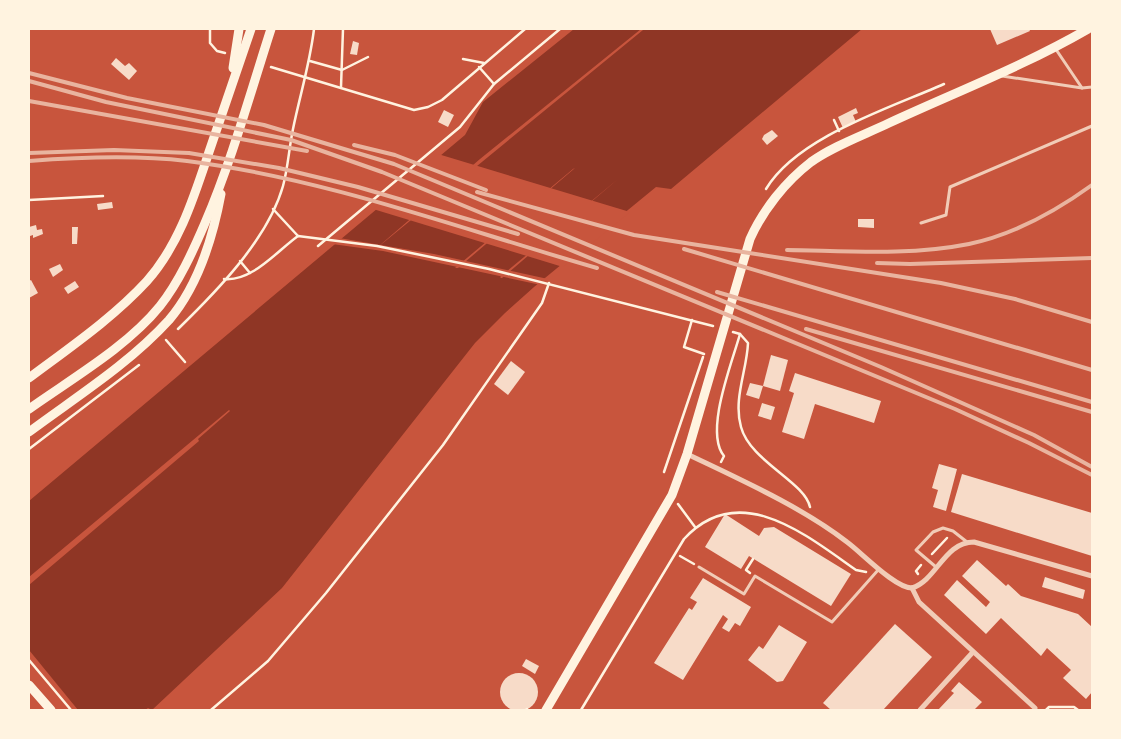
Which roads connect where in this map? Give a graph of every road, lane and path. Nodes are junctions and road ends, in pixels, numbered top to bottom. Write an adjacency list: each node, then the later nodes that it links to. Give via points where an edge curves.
1 (210, 29): 11 (path, via 210,43)
2 (239, 29): 25 (main road)
3 (251, 29): 25 (main road)
4 (271, 29): 29 (main road)
5 (314, 29): 14 (path)
6 (343, 29): 17 (path)
7 (525, 29): 15 (path)
8 (560, 29): 20 (path)
9 (1088, 29): 10 (main road)
10 (1055, 48): 18 (main road); 24 (lane)
11 (218, 51)
12 (368, 57): 17 (path)
13 (463, 59): 15 (path)
14 (310, 61): 17 (path); 33 (path, via 283,186)
15 (484, 63): 16 (path)
16 (480, 67): 20 (path); 22 (path, via 442,100 414,110)
17 (342, 70): 22 (path)
18 (1000, 75): 24 (lane); 51 (main road, via 948,96 812,161 778,194 750,239)
19 (323, 82): 22 (path)
20 (494, 84): 36 (path, via 460,127)
21 (944, 84): 28 (path)
22 (340, 87)
23 (1092, 87): 24 (lane)
24 (1082, 88)
25 (230, 91): 48 (main road, via 193,198 177,237 164,258 126,301)
26 (834, 120): 28 (path)
27 (1092, 126): 34 (lane, via 950,186 946,215)
28 (839, 131): 30 (path, via 797,156 772,180)
29 (223, 179): 49 (main road, via 194,248 160,307 126,339); 50 (main road, via 216,223 200,267 170,319 136,352)
30 (764, 193)
31 (104, 196): 32 (path)
32 (29, 200)
33 (273, 210): 35 (path); 37 (path)
34 (921, 222)
35 (298, 236): 38 (path); 39 (path, via 377,246)
36 (318, 246)
37 (240, 261): 38 (path); 38 (path, via 224,279 233,280)
38 (250, 273)
39 (548, 282): 40 (path); 70 (path, via 542,303 437,452 326,593 268,661)
40 (692, 320): 41 (path); 46 (path, via 684,348)
41 (698, 322)
42 (713, 326): 43 (path)
43 (710, 335)
44 (166, 340): 47 (path)
45 (707, 345): 46 (path)
46 (704, 354): 53 (path)
47 (185, 362)
48 (29, 378)
49 (29, 409)
50 (29, 432)
51 (687, 454): 52 (street); 54 (main road)
52 (717, 468): 55 (street); 55 (path, via 724,456 718,449 716,424 740,334 748,343 738,403 744,436 750,447 809,502)
53 (664, 472)
54 (672, 495): 56 (path); 71 (main road)
55 (812, 519): 61 (street)
56 (695, 527)
57 (967, 542): 60 (street, via 952,550); 60 (lane, via 943,528 933,532 916,550); 62 (street)
58 (680, 556): 59 (path)
59 (699, 567): 61 (lane, via 744,594 756,576 832,622)
60 (936, 567): 63 (street)
61 (880, 568): 63 (street, via 900,585)
62 (1092, 576)
63 (912, 588): 64 (street, via 918,602)
64 (973, 652): 67 (street); 72 (street)
65 (29, 660): 69 (path)
66 (29, 685): 68 (main road)
67 (1035, 708)
68 (51, 710)
69 (70, 710)
70 (211, 710)
71 (546, 710)
72 (920, 710)
73 (1046, 710): 74 (path, via 1049,707 1074,707)
74 (1078, 710)

